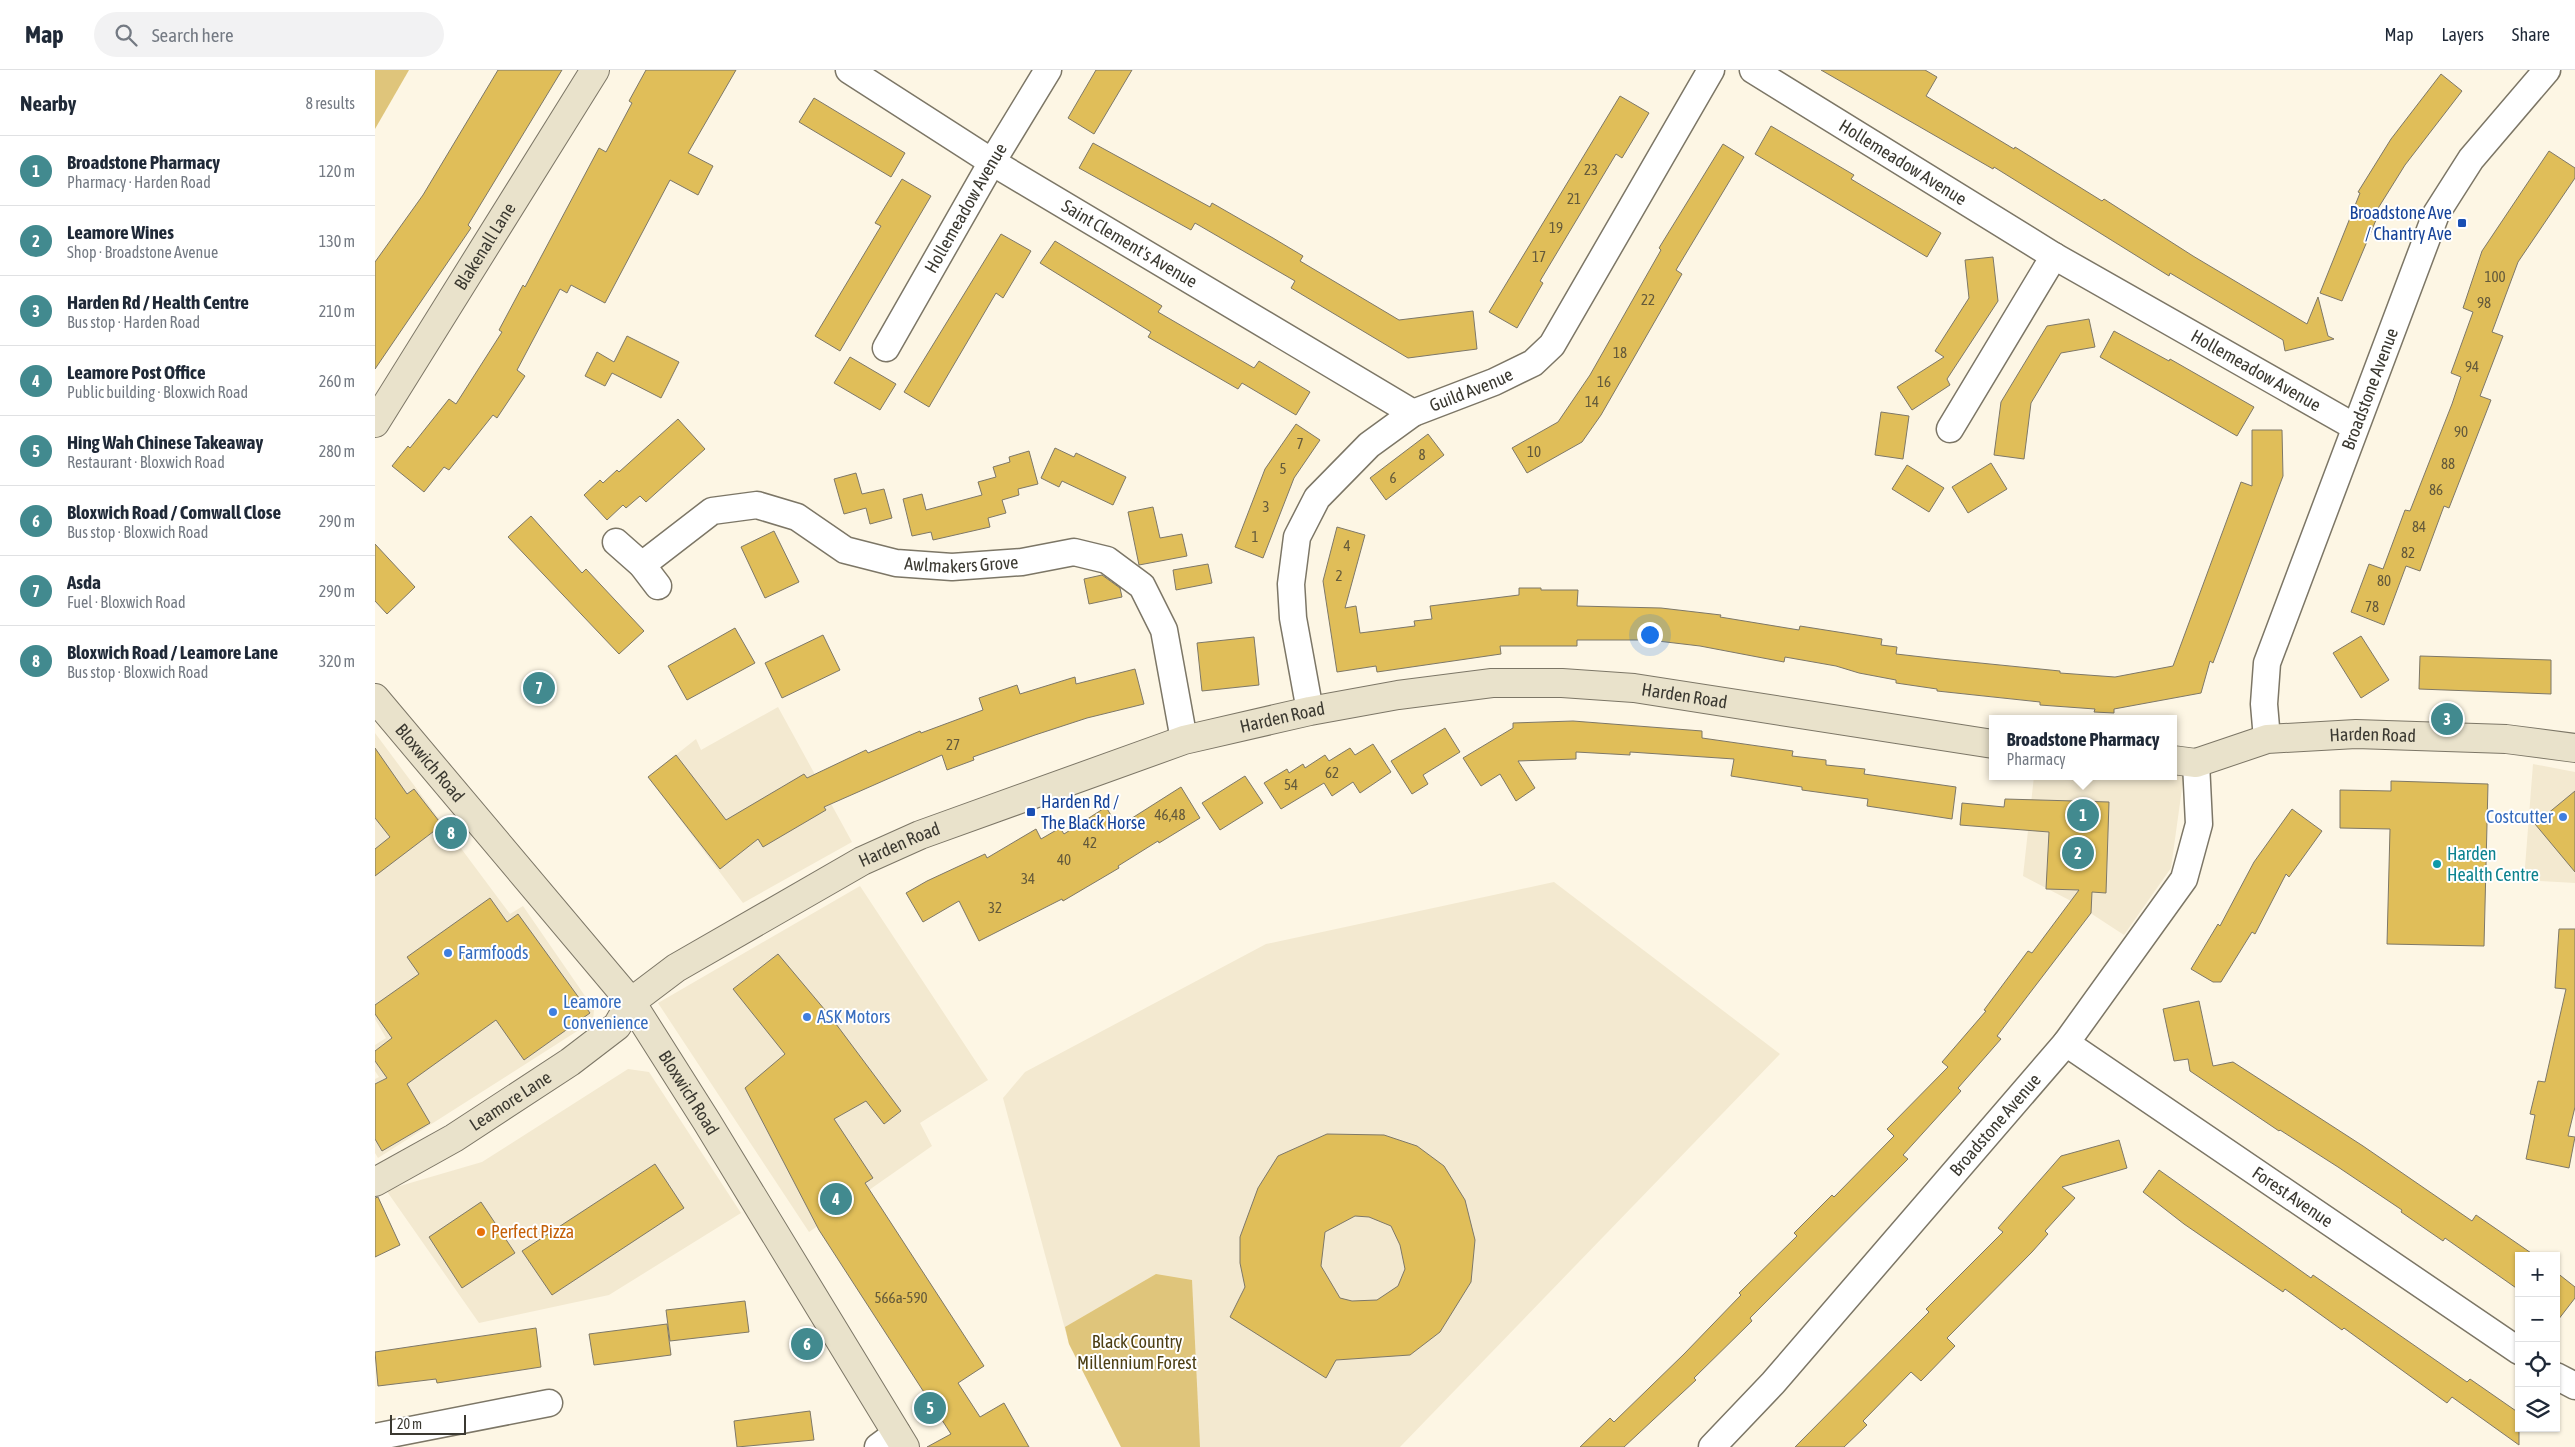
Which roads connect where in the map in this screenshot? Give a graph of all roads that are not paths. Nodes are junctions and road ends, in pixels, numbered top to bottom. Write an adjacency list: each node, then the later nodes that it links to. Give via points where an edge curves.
1 (595, 70): 11 (street, Blakenall Lane)
2 (849, 70): 7 (street, Saint Clement's Avenue)
3 (1048, 70): 7 (street, Hollemeadow Avenue)
4 (1711, 70): 10 (street, Guild Avenue, via 1552,345 1533,362 1494,382)
5 (1753, 70): 8 (street, Hollemeadow Avenue)
6 (2547, 70): 12 (street, Broadstone Avenue, via 2471,159 2436,214)
7 (992, 162): 9 (street, Hollemeadow Avenue); 10 (street, Saint Clement's Avenue)
8 (2054, 256): 12 (street, Hollemeadow Avenue); 13 (street)
9 (887, 348)
10 (1413, 413): 18 (street, Guild Avenue, via 1369,445 1317,498 1297,538 1291,584 1293,618)
11 (375, 423)
12 (2355, 427): 19 (street, Broadstone Avenue, via 2267,663 2264,704)
13 (1950, 429)
14 (616, 542): 15 (street)
15 (642, 565): 16 (street); 20 (street, Awlmakers Grove, via 712,511 757,505 797,517 845,550 896,563 952,566 1022,562 1073,552 1107,560 1142,586 1164,630)
16 (657, 586)
17 (375, 698): 24 (street, Bloxwich Road)
18 (1310, 711): 20 (street, Harden Road); 21 (street, Harden Road, via 1492,683 1562,683 1634,688)
19 (2267, 739): 22 (street, Harden Road, via 2367,735 2506,739); 23 (street, Harden Road)
20 (1184, 740): 24 (street, Harden Road, via 920,835 861,861 676,968)
21 (1989, 743)
22 (2575, 748)
23 (2184, 761): 25 (street, Broadstone Avenue, via 2199,824 2183,879)
24 (631, 1002): 26 (street, Leamore Lane, via 617,1026 570,1062 454,1138); 32 (street, Bloxwich Road, via 707,1122)
25 (2066, 1042): 27 (street, Forest Avenue); 33 (street, Broadstone Avenue, via 1773,1383)
26 (375, 1182)
27 (2515, 1348)
28 (2560, 1378): 29 (street)
29 (2575, 1386)
30 (549, 1403): 31 (street)
31 (375, 1437)
32 (893, 1442)
33 (1712, 1447)

